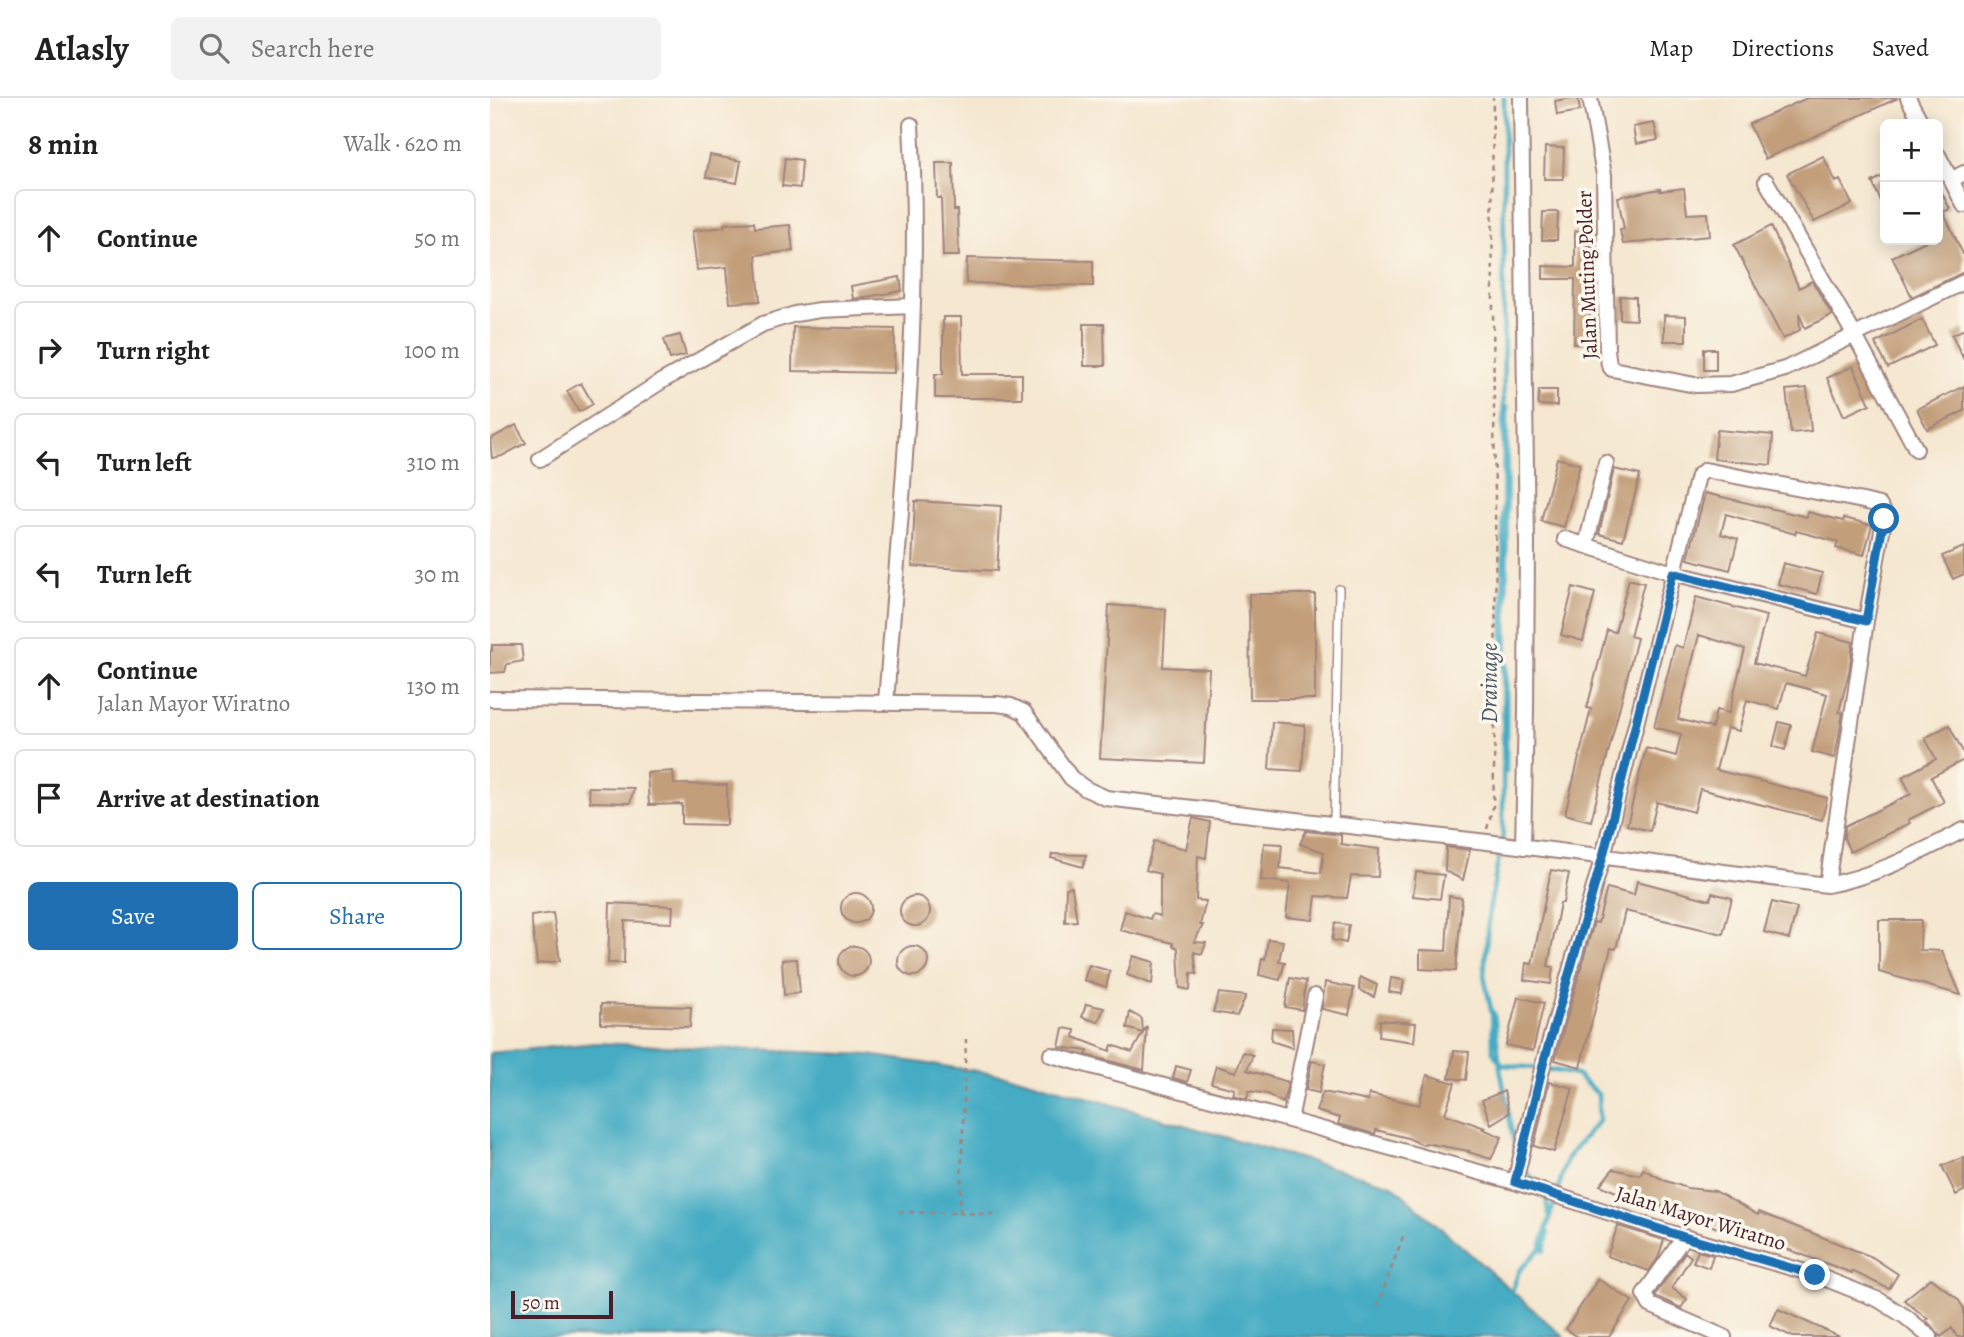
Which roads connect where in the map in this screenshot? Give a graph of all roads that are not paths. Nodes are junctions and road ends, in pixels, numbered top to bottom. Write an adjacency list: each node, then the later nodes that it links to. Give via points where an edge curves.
1 (1521, 98): 25 (street, via 1527,710)
2 (1590, 98): 12 (street, Jalan Muting Polder, via 1604,175 1610,368 1679,383 1731,384 1785,369)
3 (1908, 98): 4 (street)
4 (1919, 119)
5 (911, 125): 11 (street, via 915,184)
6 (1943, 161): 7 (street)
7 (1957, 176): 9 (street)
8 (1766, 181): 12 (street)
9 (1964, 205)
10 (1964, 282): 12 (street, Jalan Muting Polder)
11 (912, 306): 14 (street, via 820,310 763,324 662,381); 22 (street)
12 (1856, 336): 13 (street)
13 (1916, 449)
14 (540, 459)
15 (1606, 463): 17 (street)
16 (1566, 539): 17 (street)
17 (1586, 545): 18 (street)
18 (1673, 573): 20 (street); 20 (street, via 1698,477 1705,470 1863,500 1879,505 1885,514); 26 (street)
19 (1339, 589): 23 (lane)
20 (1866, 621): 27 (street)
21 (490, 699): 22 (street)
22 (886, 703): 23 (street, via 1011,706 1032,720 1071,778 1107,798)
23 (1334, 824): 25 (street)
24 (1964, 830): 27 (street, via 1899,863)
25 (1517, 846): 26 (street)
26 (1603, 856): 27 (street); 31 (street, via 1544,1061)
27 (1828, 885)
28 (1315, 996): 30 (street)
29 (1051, 1055): 30 (street, Jalan Mayor Wiratno)
30 (1290, 1120): 31 (street, Jalan Mayor Wiratno)
31 (1515, 1182): 32 (street, Jalan Mayor Wiratno)
32 (1684, 1237): 33 (street, via 1645,1298 1650,1305); 34 (street, Jalan Mayor Wiratno, via 1815,1275 1879,1300)
33 (1724, 1337)
34 (1930, 1337)

